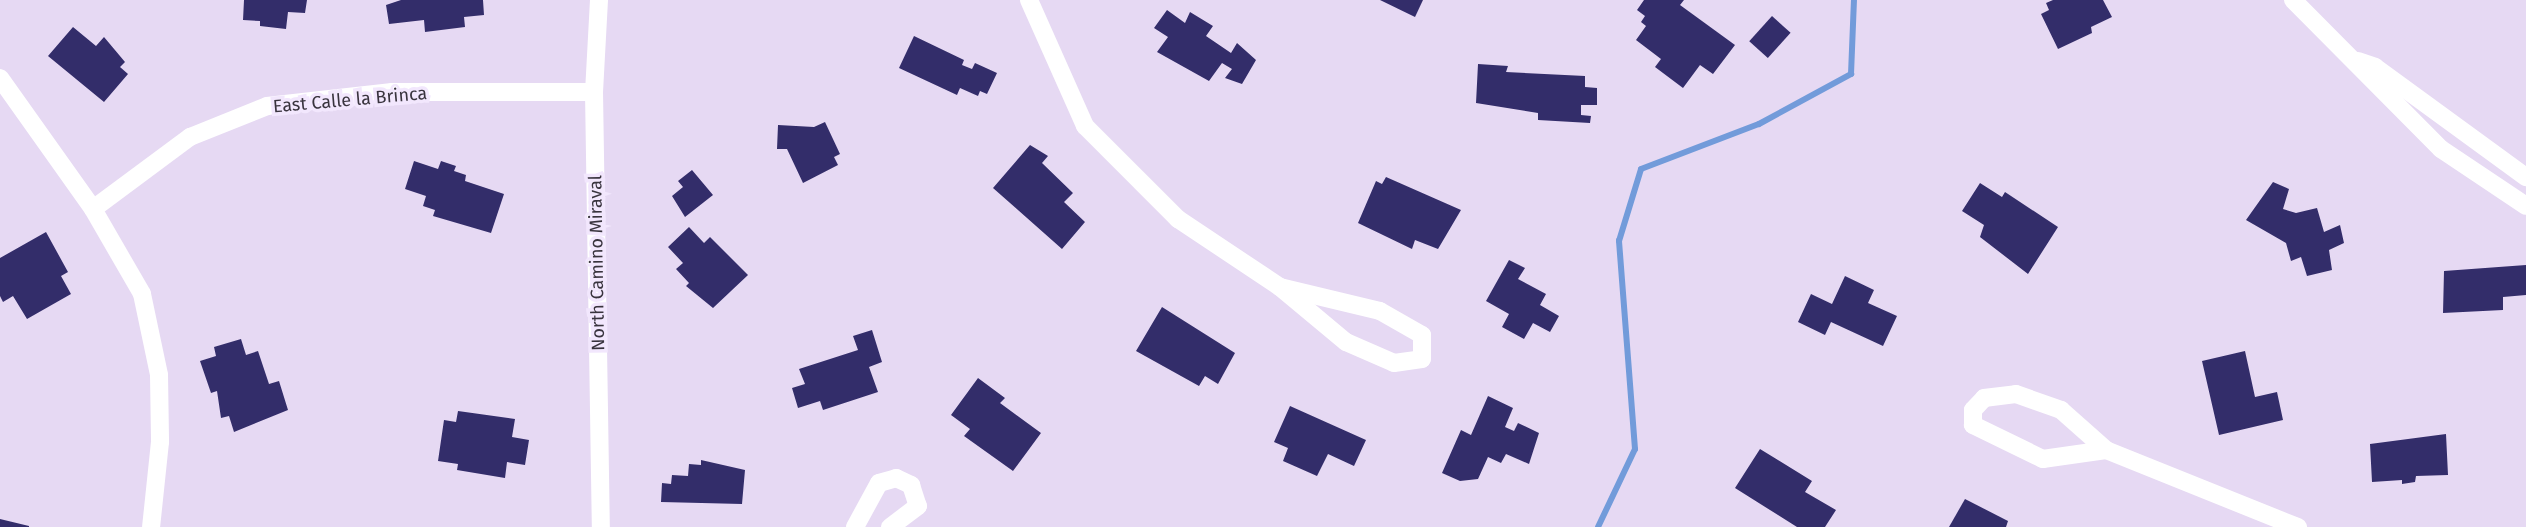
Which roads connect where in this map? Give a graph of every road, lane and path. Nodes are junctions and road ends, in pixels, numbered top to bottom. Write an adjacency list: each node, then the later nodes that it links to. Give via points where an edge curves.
1 (599, 0): 6 (street, North Camino Miraval)
2 (1029, 0): 10 (street, via 1085,126 1178,219)
3 (2292, 0): 4 (street)
4 (2351, 59): 7 (street, via 2375,66); 8 (street, via 2441,149)
5 (0, 78): 9 (street)
6 (594, 92): 9 (street, East Calle la Brinca, via 393,92 267,106 190,137); 13 (street, North Camino Miraval)
7 (2526, 177)
8 (2526, 206)
9 (93, 209): 12 (street, via 142,295 159,374 160,442)
10 (1280, 287): 10 (street, via 1380,311 1422,335 1422,359 1394,363 1346,342)
11 (2106, 450): 11 (street, via 2062,410 2016,394 1983,398 1973,410 1973,425 2043,459); 16 (street)
12 (151, 527)
13 (601, 527)
14 (855, 527): 15 (street, via 878,483 897,478 911,485 918,506)
15 (890, 527)
16 (2298, 527)

